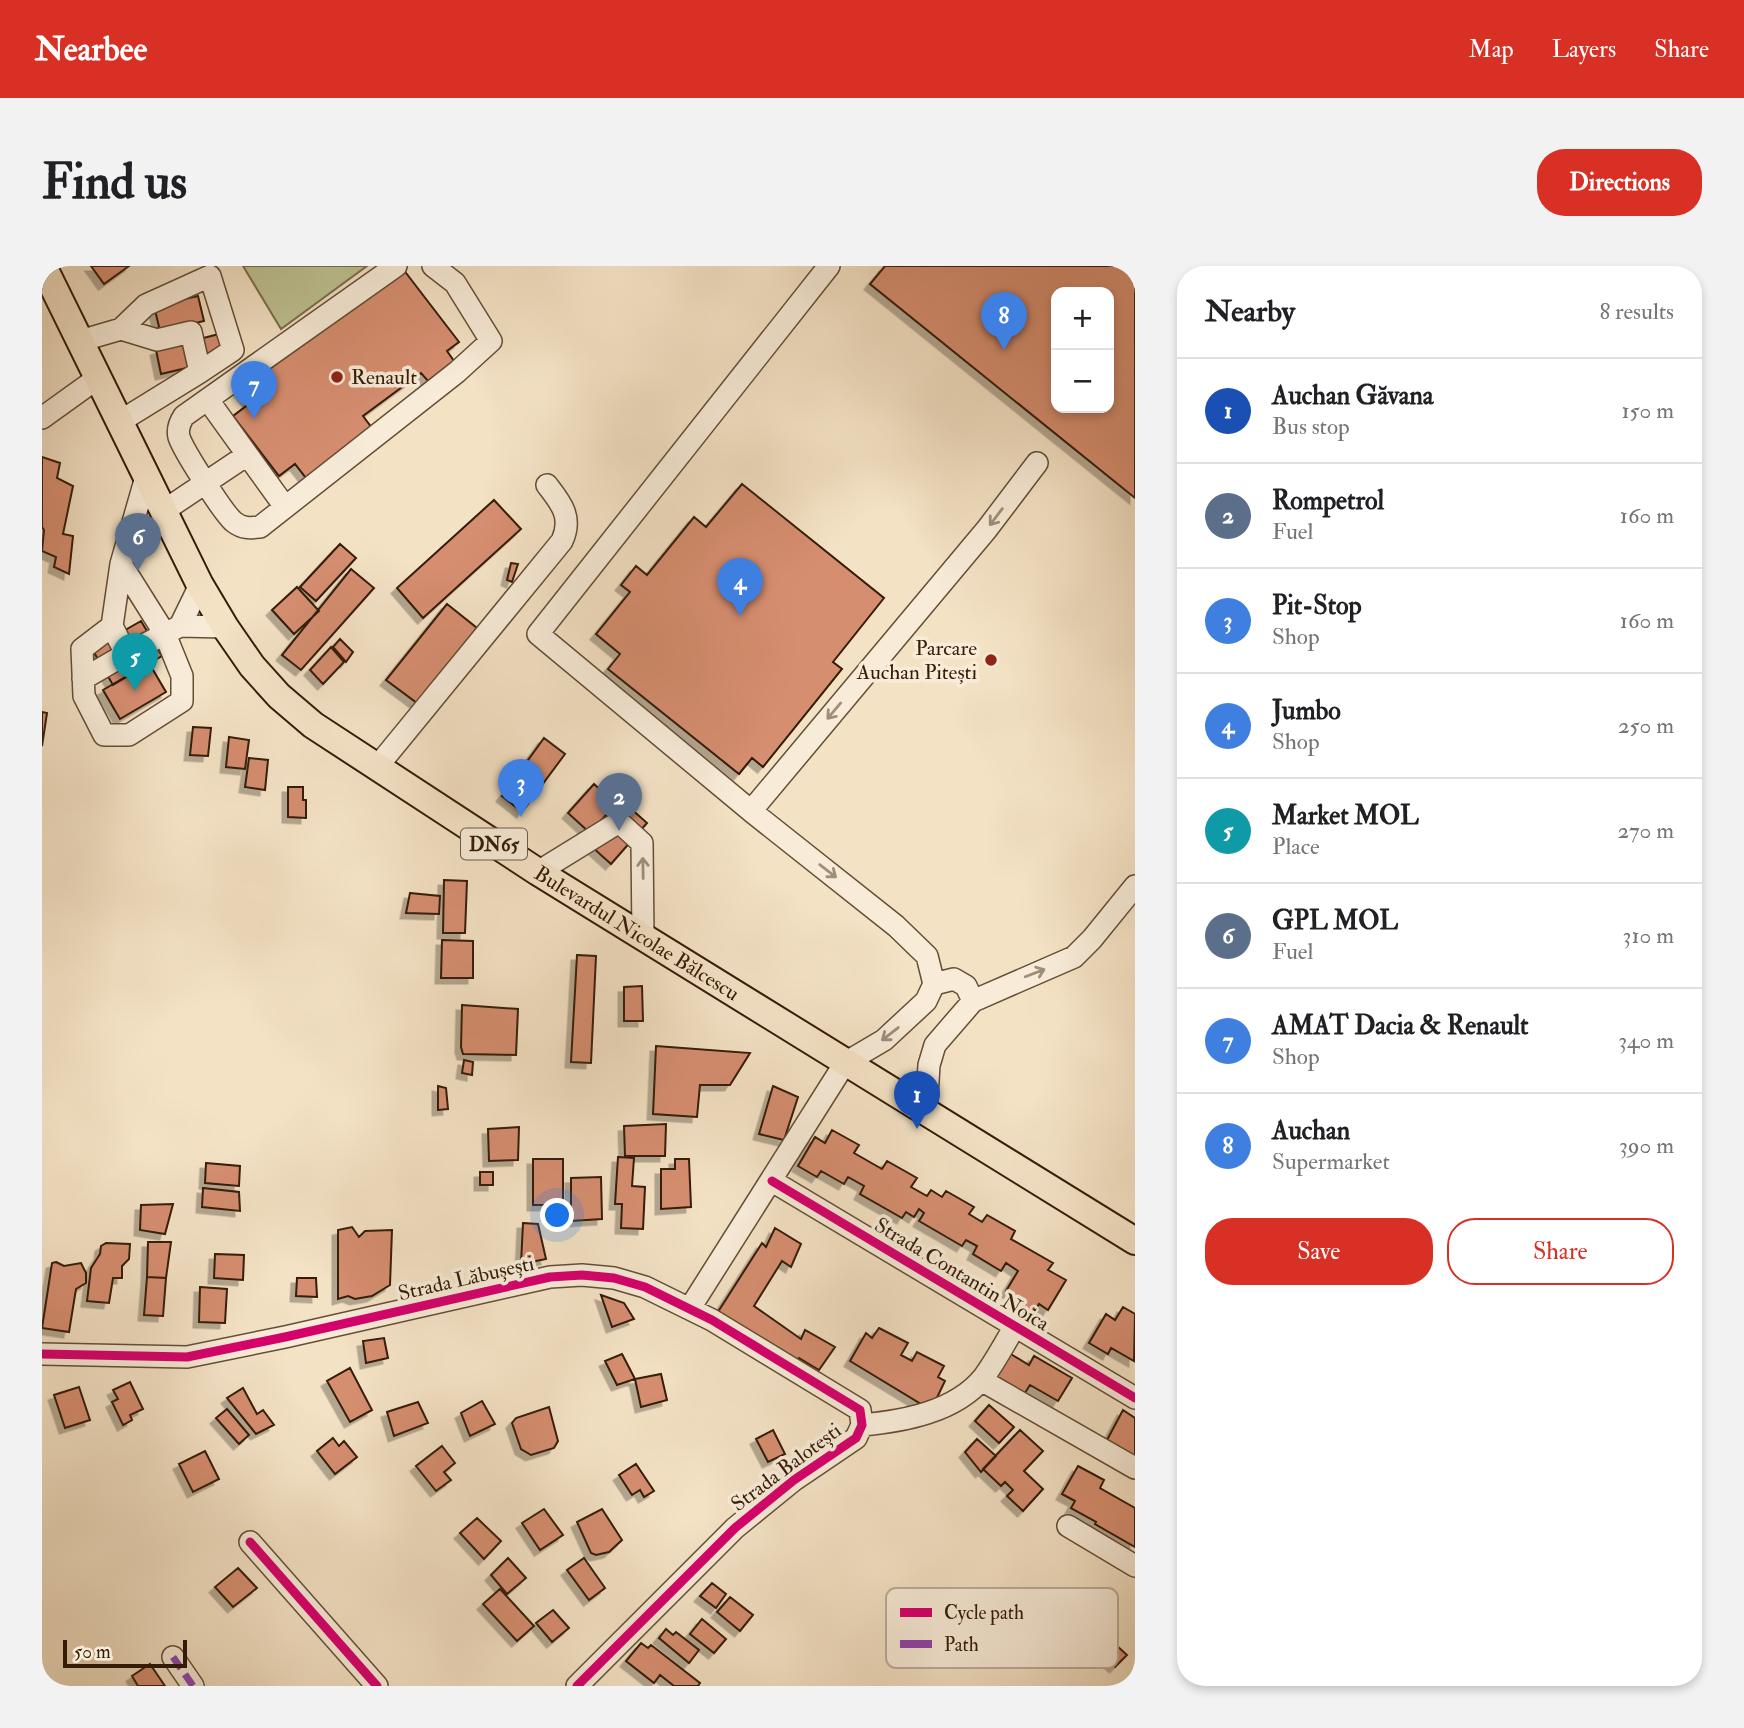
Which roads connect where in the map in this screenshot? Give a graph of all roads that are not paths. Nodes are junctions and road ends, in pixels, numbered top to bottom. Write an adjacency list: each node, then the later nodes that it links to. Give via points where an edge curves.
1 (43, 266): 6 (main road, Bulevardul Nicolae Bălcescu / DN65)
2 (396, 266): 9 (street)
3 (433, 266): 17 (street, via 455,283 491,341)
4 (828, 266): 27 (street, via 538,634)
5 (121, 330): 6 (street); 7 (street, via 157,340 191,332); 7 (street, via 146,305 210,276 233,350)
6 (80, 341): 8 (main road, Bulevardul Nicolae Bălcescu / DN65)
7 (201, 372): 11 (street)
8 (99, 377): 10 (street); 11 (main road, Bulevardul Nicolae Bălcescu / DN65)
9 (208, 400): 12 (street); 15 (street, via 179,424 179,436)
10 (42, 418)
11 (119, 422): 14 (main road, Bulevardul Nicolae Bălcescu / DN65)
12 (247, 455): 15 (street); 17 (street)
13 (1037, 463): 27 (street, one-way to 27)
14 (146, 477): 18 (main road, Bulevardul Nicolae Bălcescu / DN65); 19 (street)
15 (206, 483): 17 (street, via 233,521 245,528 260,527); 18 (street)
16 (547, 485): 26 (street, via 566,512 562,541)
17 (285, 508)
18 (162, 512): 20 (main road, Bulevardul Nicolae Bălcescu / DN65)
19 (121, 564): 21 (street); 23 (street)
20 (200, 585): 22 (main road, Bulevardul Nicolae Bălcescu / DN65); 23 (street)
21 (112, 626): 24 (street); 25 (street, via 82,649)
22 (225, 627): 23 (street); 26 (main road, Bulevardul Nicolae Bălcescu / DN65, via 279,696 313,725)
23 (172, 630): 24 (street); 25 (street, via 182,701 129,735 104,735 84,696)
24 (126, 654): 25 (street)
25 (83, 679)
26 (377, 767): 28 (main road, Bulevardul Nicolae Bălcescu / DN65)
27 (751, 811): 31 (street, one-way to 31, via 902,931 927,956)
28 (538, 873): 30 (main road, Bulevardul Nicolae Bălcescu / DN65); 30 (street, one-way to 28, via 642,843 619,822)
29 (1135, 886): 32 (street, one-way to 29, via 1074,957)
30 (643, 937): 33 (main road, Bulevardul Nicolae Bălcescu / DN65)
31 (934, 984): 32 (street, via 954,979 966,986); 33 (street, one-way to 33, via 926,1002 901,1026)
32 (973, 1001): 34 (street, via 935,1045)
33 (845, 1063): 34 (main road, Bulevardul Nicolae Bălcescu / DN65); 35 (street)
34 (926, 1112): 36 (main road, Bulevardul Nicolae Bălcescu / DN65)
35 (772, 1181): 37 (street); 38 (street, Strada Contantin Noica)
36 (1135, 1241)
37 (691, 1308): 39 (street, Strada Lăbușești, via 614,1278 550,1277 187,1357); 42 (street, Strada Balotești, via 860,1410)
38 (1015, 1326): 40 (street, Strada Balotești); 41 (street, Strada Contantin Noica)
39 (42, 1354)
40 (981, 1380): 42 (street, Strada Balotești, via 951,1405 887,1423); 43 (street)
41 (1135, 1398)
42 (862, 1425): 50 (street, Strada Balotești, via 856,1438 735,1528)
43 (1135, 1468)
44 (1068, 1526): 46 (street)
45 (250, 1542): 49 (street)
46 (1135, 1566)
47 (173, 1657): 48 (street)
48 (193, 1686)
49 (377, 1686)
50 (577, 1686)

